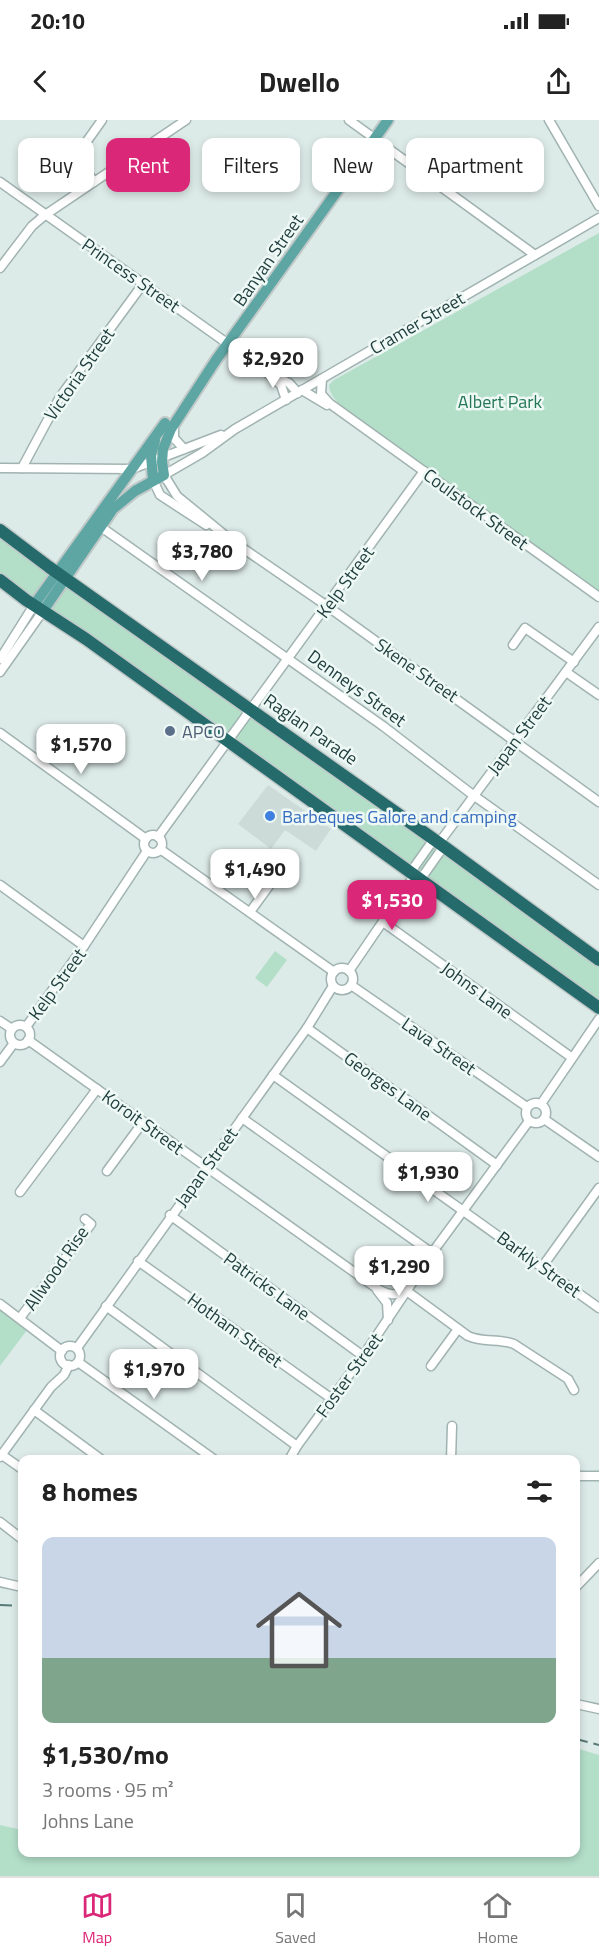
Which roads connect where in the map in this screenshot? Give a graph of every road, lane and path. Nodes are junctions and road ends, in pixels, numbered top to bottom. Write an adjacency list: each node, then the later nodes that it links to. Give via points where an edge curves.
1 (102, 120): 6 (street)
2 (186, 120): 10 (street)
3 (349, 120): 7 (street)
4 (388, 120): 7 (main road, Banyan Street)
5 (549, 120): 13 (street)
6 (89, 138)
7 (375, 138)
8 (394, 152): 16 (street)
9 (0, 182): 14 (street, Princess Street)
10 (94, 182)
11 (79, 192): 14 (street)
12 (336, 192): 19 (main road, Banyan Street)
13 (599, 206)
14 (45, 215): 17 (street); 18 (street, Princess Street)
15 (599, 218): 16 (street, Cramer Street)
16 (534, 255): 21 (street, Cramer Street)
17 (0, 268)
18 (143, 284): 19 (street, Princess Street); 30 (street, Victoria Street, via 60,397)
19 (228, 344): 20 (street, Princess Street); 25 (main road, Banyan Street)
20 (262, 368): 22 (street, Princess Street); 23 (street, Princess Street, via 281,385)
21 (322, 379): 22 (street, Cramer Street); 24 (street, Coulstock Street, via 325,400)
22 (300, 392): 23 (street, Cramer Street); 24 (street, Coulstock Street)
23 (286, 400): 26 (street, Cramer Street)
24 (353, 421): 31 (street, Coulstock Street)
25 (170, 423): 27 (street, via 174,438); 28 (main road, Banyan Street); 32 (main road)
26 (235, 429): 27 (street, Cramer Street); 33 (street, Cramer Street)
27 (184, 449): 28 (street, Cramer Street)
28 (157, 459): 32 (street); 33 (main road, Banyan Street)
29 (0, 468): 30 (street)
30 (21, 468): 32 (street)
31 (424, 471): 41 (street, Coulstock Street); 42 (street, Kelp Street)
32 (128, 473): 34 (main road); 36 (main road)
33 (159, 478): 34 (main road); 35 (street, Skene Street, via 156,489); 38 (street, Skene Street)
34 (131, 494): 35 (street, Skene Street, via 148,490); 36 (main road)
35 (165, 499): 38 (street, Skene Street)
36 (98, 524): 39 (main road); 47 (street, Denneys Street)
37 (0, 530): 39 (highway, Raglan Parade)
38 (232, 541): 42 (street, Skene Street)
39 (61, 575): 43 (main road); 52 (highway, Raglan Parade)
40 (0, 580): 43 (highway)
41 (599, 597)
42 (327, 606): 47 (street, Kelp Street); 55 (street, Skene Street)
43 (38, 608): 46 (street); 49 (street); 54 (highway)
44 (599, 627): 48 (street, Japan Street)
45 (513, 645): 48 (street, via 525,628)
46 (0, 658)
47 (289, 659): 52 (street, Kelp Street); 56 (street, Denneys Street)
48 (574, 662): 50 (street, Japan Street)
49 (0, 672)
50 (566, 672): 51 (street); 55 (street, Japan Street)
51 (599, 695)
52 (250, 708): 54 (street, Kelp Street); 60 (highway, Raglan Parade)
53 (0, 733): 59 (street)
54 (226, 741): 58 (street, Kelp Street); 64 (highway)
55 (515, 741): 56 (street, Japan Street); 57 (street, Skene Street)
56 (473, 795): 60 (street, Japan Street); 66 (street, Denneys Street)
57 (599, 802)
58 (158, 837): 59 (street); 61 (street)
59 (146, 838): 62 (street)
60 (439, 843): 64 (street, Japan Street); 70 (highway, Raglan Parade)
61 (160, 849): 62 (street); 67 (street)
62 (147, 851): 69 (street, Kelp Street)
63 (290, 857): 67 (street)
64 (415, 877): 68 (street, Japan Street); 75 (highway)
65 (0, 885): 69 (street)
66 (599, 885)
67 (250, 912): 72 (street)
68 (383, 922): 71 (street, Japan Street); 84 (street, Johns Lane)
69 (84, 946): 78 (street, Kelp Street)
70 (599, 960)
71 (349, 971): 72 (street); 73 (street)
72 (334, 972): 74 (street)
73 (351, 985): 74 (street, via 341,990); 89 (street, Lava Street)
74 (333, 986): 79 (street, Japan Street)
75 (599, 1008)
76 (599, 1019): 81 (street)
77 (0, 1021): 80 (street)
78 (26, 1027): 80 (street, via 18,1025); 82 (street, via 30,1033)
79 (307, 1028): 86 (street, Japan Street); 95 (street, Georges Lane)
80 (12, 1029): 83 (street, via 10,1036)
81 (596, 1030): 84 (street)
82 (28, 1040): 83 (street, via 20,1045); 87 (street, Koroit Street)
83 (14, 1042): 85 (street)
84 (571, 1057): 88 (street)
85 (0, 1062)
86 (273, 1075): 90 (street, Japan Street); 100 (street, Barkly Street)
87 (97, 1089): 93 (street, Koroit Street); 99 (street)
88 (541, 1104): 89 (street); 91 (street, via 546,1112)
89 (527, 1107): 92 (street)
90 (242, 1118): 96 (street, Japan Street); 103 (street)
91 (544, 1119): 92 (street, via 538,1123); 94 (street)
92 (529, 1121): 95 (street, Foster Street)
93 (143, 1122): 96 (street, Koroit Street); 97 (street)
94 (599, 1157)
95 (498, 1165): 100 (street, Foster Street)
96 (206, 1167): 101 (street, Japan Street); 106 (street, Koroit Street)
97 (107, 1171)
98 (599, 1188): 105 (street)
99 (20, 1192)
100 (463, 1212): 103 (street, Foster Street); 105 (street, Barkly Street)
101 (170, 1215): 104 (street, Japan Street); 116 (street, Patricks Lane)
102 (85, 1219): 111 (street, Allwood Rise, via 91,1224)
103 (432, 1253): 107 (street, Foster Street)
104 (138, 1261): 109 (street, Japan Street); 122 (street, Hotham Street)
105 (542, 1267): 110 (street, Barkly Street)
106 (375, 1287): 107 (street, Koroit Street, via 387,1295); 112 (street, Koroit Street, via 387,1303)
107 (408, 1292): 112 (street, Foster Street); 113 (street)
108 (0, 1304): 111 (street)
109 (105, 1305): 114 (street, Japan Street); 125 (street)
110 (599, 1308)
111 (20, 1318): 115 (street)
112 (388, 1320): 116 (street, Foster Street)
113 (458, 1329): 119 (street); 121 (street, via 478,1341 514,1344 568,1379)
114 (76, 1348): 115 (street, via 68,1346); 117 (street, via 80,1353)
115 (61, 1355): 118 (street); 120 (street)
116 (363, 1356): 122 (street, Foster Street)
117 (78, 1362): 118 (street); 127 (street)
118 (69, 1365): 120 (street)
119 (431, 1366)
120 (54, 1383): 123 (street)
121 (574, 1390)
122 (332, 1399): 125 (street, Foster Street)
123 (34, 1410): 126 (street); 129 (street)
124 (452, 1426): 128 (street)
125 (293, 1452)
126 (95, 1455)
127 (208, 1455)
128 (451, 1455)
129 (1, 1456): 130 (street)
130 (18, 1467)
131 (580, 1476): 132 (street)
132 (599, 1476)
133 (0, 1522): 134 (street)
134 (18, 1536)
135 (599, 1563): 137 (street)
136 (0, 1582): 138 (street)
137 (580, 1583)
138 (18, 1586)
139 (580, 1705): 140 (street)
140 (599, 1709)

